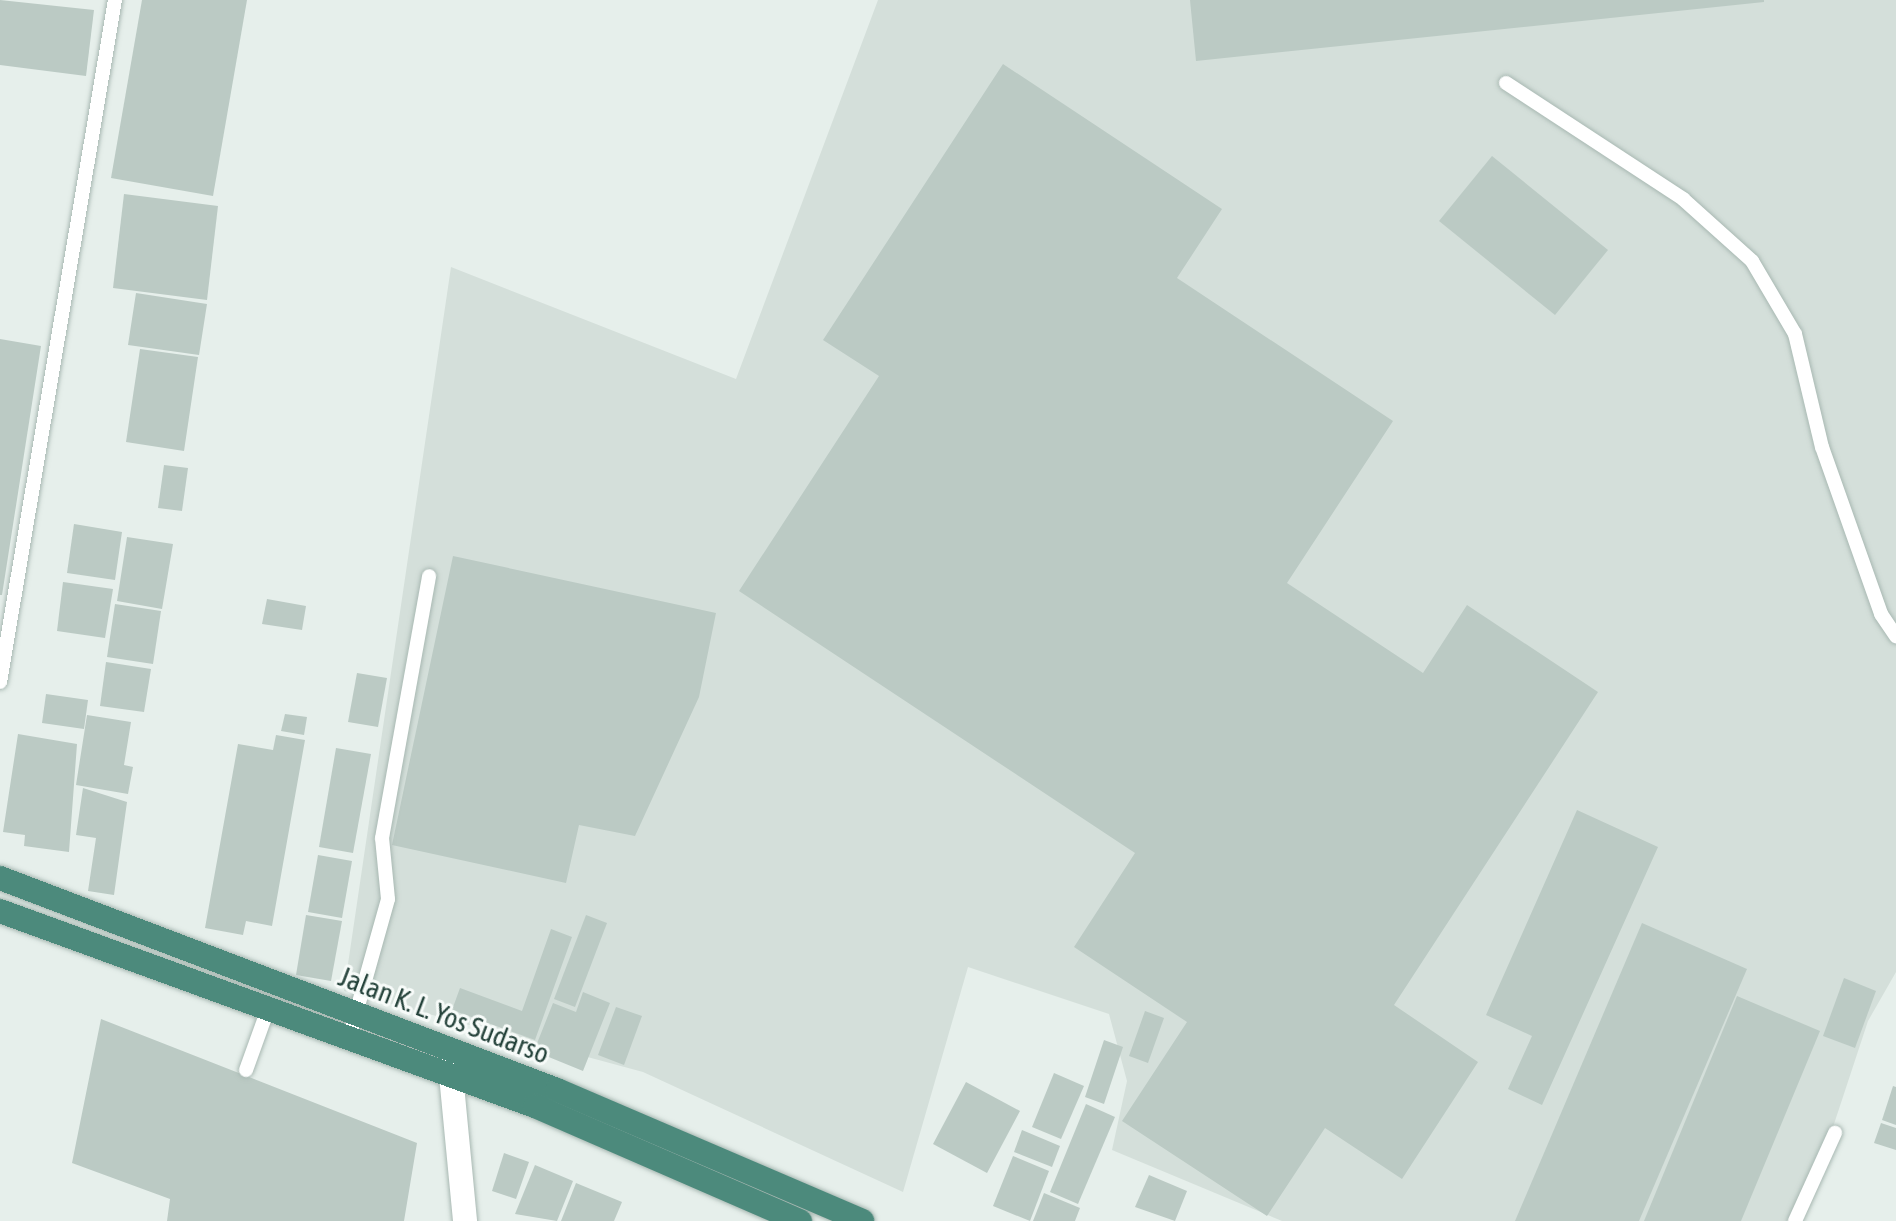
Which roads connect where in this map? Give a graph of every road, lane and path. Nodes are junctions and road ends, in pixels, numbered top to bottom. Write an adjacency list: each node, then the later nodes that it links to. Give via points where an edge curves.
1 (115, 0): 5 (lane)
2 (1506, 83): 4 (lane, via 1683,199 1752,261 1795,334 1822,447 1881,614)
3 (429, 576): 9 (lane, via 382,838 388,899)
4 (1896, 636)
5 (0, 682)
6 (0, 878): 9 (highway, Jalan K. L. Yos Sudarso)
7 (0, 911): 8 (highway, Jalan K. L. Yos Sudarso)
8 (268, 1009): 10 (highway, Jalan K. L. Yos Sudarso); 12 (lane)
9 (357, 1014): 10 (lane); 11 (highway, Jalan K. L. Yos Sudarso)
10 (349, 1038): 11 (highway, Jalan K. L. Yos Sudarso)
11 (454, 1063): 14 (street); 15 (highway, Jalan K. L. Yos Sudarso); 16 (highway, Jalan K. L. Yos Sudarso)
12 (246, 1070)
13 (1835, 1133): 17 (lane)
14 (465, 1221)
15 (800, 1221)
16 (862, 1221)
17 (1795, 1221)

